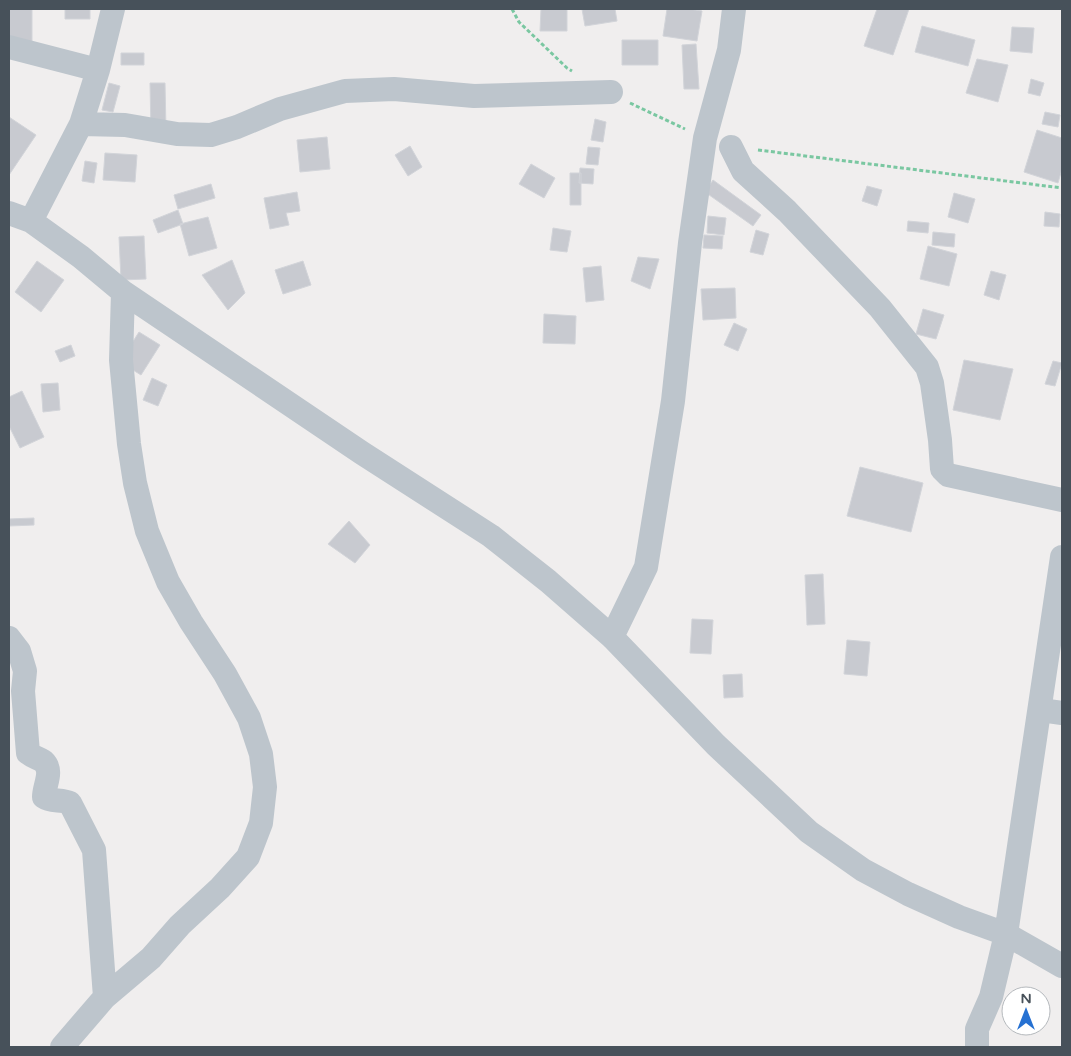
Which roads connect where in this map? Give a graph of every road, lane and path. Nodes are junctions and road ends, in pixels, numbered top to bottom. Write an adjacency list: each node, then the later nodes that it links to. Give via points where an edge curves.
1 (113, 9): 5 (street)
2 (512, 9): 6 (path, via 519,22)
3 (734, 9): 9 (street, via 729,50)
4 (9, 47): 5 (street)
5 (98, 70): 8 (street)
6 (576, 73)
7 (611, 92): 8 (street, via 474,96 394,89 345,91 280,109 211,135 177,134 125,125); 9 (path)
8 (81, 124): 13 (street)
9 (705, 138): 17 (street, via 673,401 646,567)
10 (731, 147): 11 (path); 15 (street, via 743,171 787,211 880,308 927,367 932,383 942,469 948,475)
11 (1062, 188)
12 (9, 213): 13 (street)
13 (31, 221): 14 (street)
14 (123, 292): 17 (street, via 491,536); 22 (street, via 121,360 128,435 147,531 168,582 190,622 250,718 261,754 265,787 261,823 248,856 151,958)
15 (1062, 500)
16 (1062, 557): 19 (street)
17 (612, 637): 20 (street, via 716,744 809,832 864,870 908,894)
18 (9, 638): 22 (street, via 25,671 23,691 28,753 41,760 48,769 44,797 70,803 94,850)
19 (1051, 711): 20 (street)
20 (1006, 934): 21 (street); 24 (street, via 991,997 977,1029)
21 (1062, 966)
22 (105, 997): 23 (street)
23 (62, 1047)
24 (977, 1047)

